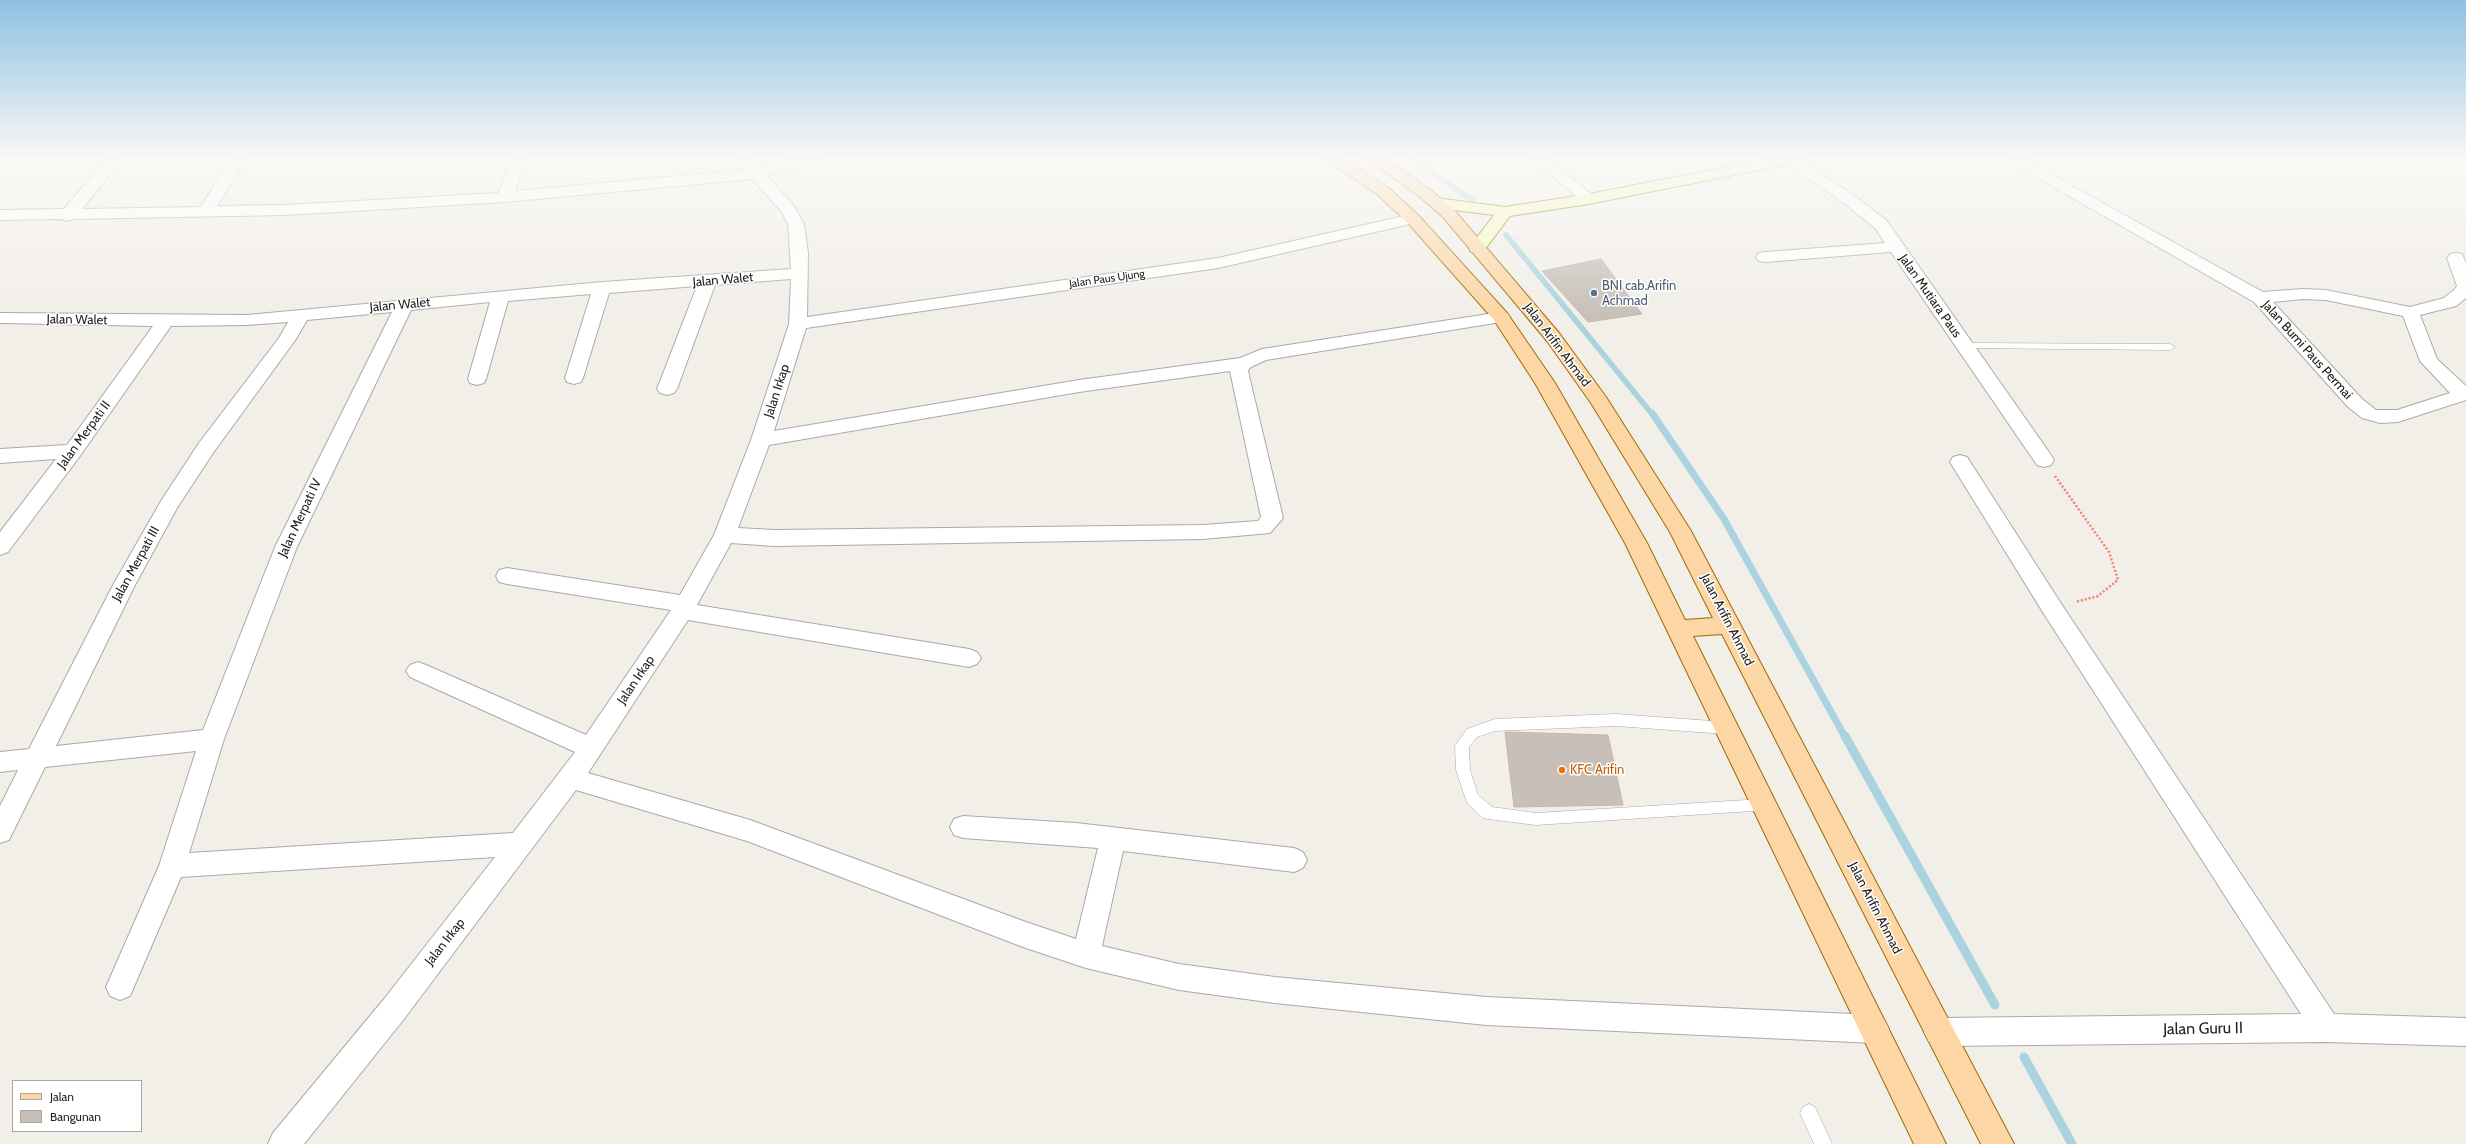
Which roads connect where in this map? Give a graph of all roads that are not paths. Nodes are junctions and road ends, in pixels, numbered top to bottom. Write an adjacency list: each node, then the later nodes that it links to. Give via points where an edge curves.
1 (72, 210): 14 (street)
2 (207, 210): 12 (street)
3 (283, 210): 12 (street)
4 (789, 210): 20 (street, Jalan Irkap, via 796,224 799,240)
5 (1404, 210): 15 (main road)
6 (1445, 210): 17 (main road, Jalan Arifin Ahmad)
7 (1493, 210): 11 (main road)
8 (1516, 210): 11 (main road)
9 (1864, 210): 16 (street, Jalan Mutiara Paus, via 1881,225)
10 (2104, 210): 25 (street, Jalan Bumi Paus Permai)
11 (1505, 212): 17 (main road)
12 (205, 213): 14 (street)
13 (0, 215): 14 (street)
14 (67, 216)
15 (1413, 219): 29 (main road); 32 (street, Jalan Paus Ujung, via 1218,263)
16 (1896, 247): 18 (street); 33 (street, Jalan Mutiara Paus)
17 (1477, 248): 49 (main road, Jalan Arifin Ahmad, via 1553,337 1599,401 1680,530)
18 (1765, 257)
19 (2456, 258): 22 (street)
20 (800, 273): 21 (street, Jalan Walet); 32 (street, Jalan Irkap)
21 (707, 282): 23 (street, Jalan Walet); 38 (street)
22 (2465, 284): 27 (street, via 2460,294 2450,302)
23 (602, 288): 24 (street, Jalan Walet); 36 (street)
24 (501, 296): 26 (street, Jalan Walet); 37 (street)
25 (2260, 298): 27 (street, via 2320,294); 39 (street, Jalan Bumi Paus Permai, via 2355,404 2369,414 2380,417 2398,416)
26 (405, 304): 28 (street, Jalan Walet); 54 (street, Jalan Merpati IV, via 286,547)
27 (2410, 312): 39 (street, via 2429,361)
28 (301, 314): 31 (street, Jalan Walet, via 247,320); 56 (street, Jalan Merpati III, via 287,339 206,448 168,506 124,585)
29 (1500, 317): 35 (street, via 1262,355); 50 (main road, via 1545,383 1584,449 1636,543)
30 (0, 318): 31 (street, Jalan Walet)
31 (166, 321): 41 (street, Jalan Merpati II)
32 (798, 324): 40 (street, Jalan Irkap)
33 (1966, 346): 34 (lane); 43 (street, Jalan Mutiara Paus)
34 (2170, 347)
35 (1244, 363): 40 (street, via 1080,386); 45 (street, via 1240,370 1241,380 1272,518 1262,528 1203,532 774,538)
36 (574, 378)
37 (477, 379)
38 (666, 389)
39 (2464, 394)
40 (761, 440): 45 (street, Jalan Irkap)
41 (73, 451): 42 (street); 46 (street, Jalan Merpati II)
42 (0, 456)
43 (2044, 460)
44 (1960, 462): 68 (street, via 2052,608)
45 (725, 535): 48 (street, Jalan Irkap)
46 (0, 547)
47 (507, 576): 48 (street)
48 (684, 608): 51 (street); 55 (street, Jalan Irkap)
49 (1729, 625): 50 (main road); 70 (main road, Jalan Arifin Ahmad)
50 (1679, 629): 53 (main road)
51 (968, 658)
52 (418, 671): 55 (street)
53 (1726, 728): 59 (main road); 59 (lane, via 1616,720 1495,725 1472,733 1462,746 1464,770 1472,799 1488,813 1536,819)
54 (212, 740): 56 (street); 65 (street, Jalan Merpati IV)
55 (591, 748): 58 (street, Jalan Irkap)
56 (35, 760): 57 (street); 61 (street, Jalan Merpati III)
57 (0, 762)
58 (571, 778): 63 (street, Jalan Irkap); 66 (street, via 750,831 1023,934)
59 (1763, 805): 69 (main road)
60 (963, 827): 62 (street, via 1019,829)
61 (0, 832)
62 (1113, 839): 64 (street); 66 (street)
63 (521, 844): 65 (street); 73 (street, Jalan Irkap, via 394,1009)
64 (1294, 860)
65 (172, 866): 67 (street, Jalan Merpati IV)
66 (1086, 955): 69 (street, via 1179,977 1275,990 1486,1011)
67 (120, 987)
68 (2326, 1028): 70 (street, Jalan Guru II); 71 (street, Jalan Guru II)
69 (1874, 1029): 75 (main road)
70 (1939, 1032): 76 (main road, Jalan Arifin Ahmad)
71 (2466, 1032)
72 (1809, 1113): 74 (lane)
73 (284, 1144)
74 (1823, 1144)
75 (1930, 1144)
76 (1998, 1144)

